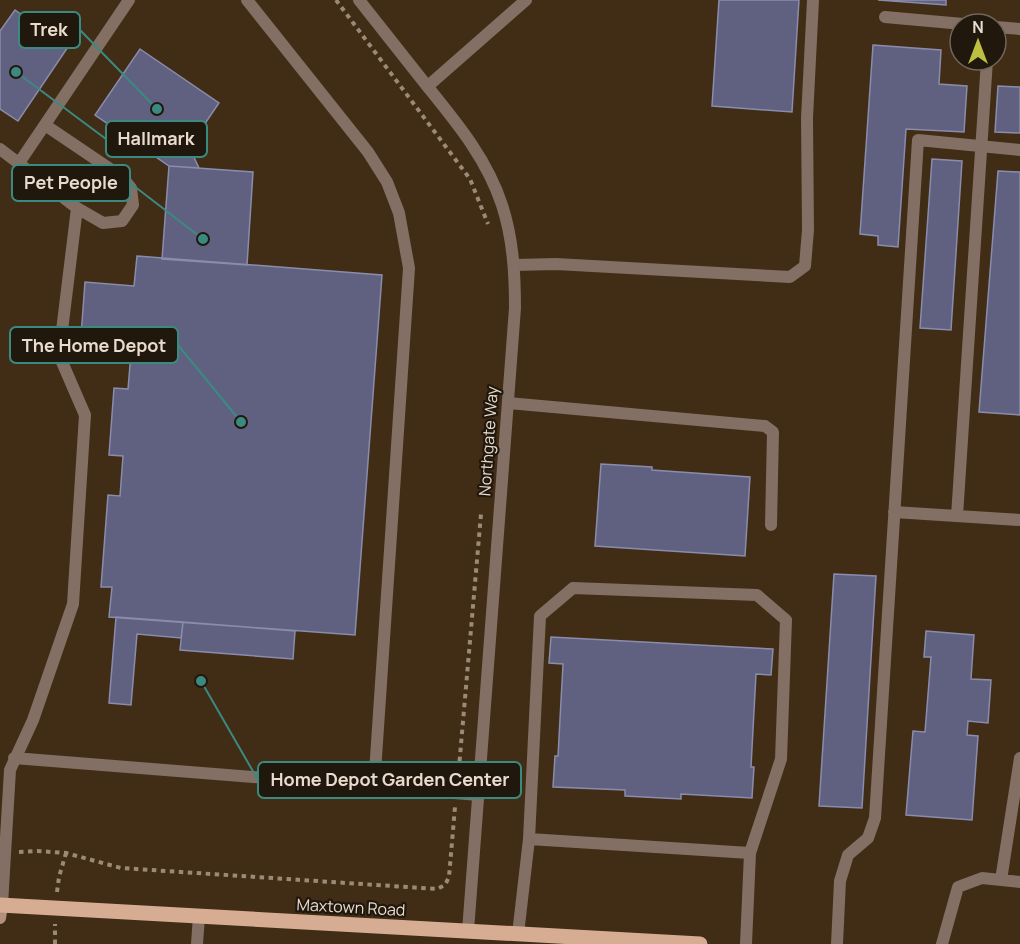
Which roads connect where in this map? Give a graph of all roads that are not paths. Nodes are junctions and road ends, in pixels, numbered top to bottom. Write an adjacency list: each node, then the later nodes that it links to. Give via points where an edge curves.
1 (129, 0): 10 (street)
2 (247, 0): 24 (street, via 368,152 387,182 399,213 409,268)
3 (359, 0): 9 (street, Northgate Way)
4 (526, 0): 9 (street)
5 (813, 0): 16 (street, via 805,266 790,276)
6 (885, 17): 7 (street)
7 (948, 23)
8 (986, 72): 11 (street)
9 (428, 86): 16 (street, Northgate Way, via 469,138 488,171 512,241)
10 (45, 125): 14 (street); 15 (street, via 122,177 131,188 133,206 122,221 103,223)
11 (981, 146): 13 (street); 18 (street, via 918,140); 19 (street)
12 (0, 149): 14 (street)
13 (1020, 150)
14 (19, 163): 15 (street)
15 (77, 208): 22 (street, via 59,355 85,415 73,604 33,720)
16 (514, 265): 17 (street, Northgate Way)
17 (508, 403): 21 (street, via 765,426 773,432); 25 (street, Northgate Way)
18 (894, 512): 19 (street); 38 (street, via 875,818 868,838 848,855 840,881)
19 (957, 516): 20 (street)
20 (1020, 520)
21 (771, 525)
22 (14, 758): 24 (street); 26 (street)
23 (1020, 758): 29 (street)
24 (374, 787): 25 (street)
25 (479, 795): 33 (street, Northgate Way)
26 (4, 804): 31 (street)
27 (529, 839): 28 (street); 28 (street, via 540,616 573,588 758,595 786,620 781,759); 34 (street)
28 (750, 853): 37 (street)
29 (1000, 880): 30 (street); 39 (street, via 982,878 958,887)
30 (1020, 882)
31 (1, 909): 32 (main road, Maxtown Road)
32 (199, 916): 33 (main road, Maxtown Road); 35 (street)
33 (468, 931): 34 (main road, Maxtown Road)
34 (518, 934): 36 (main road, Maxtown Road)
35 (197, 944)
36 (700, 944)
37 (746, 944)
38 (837, 944)
39 (942, 944)

